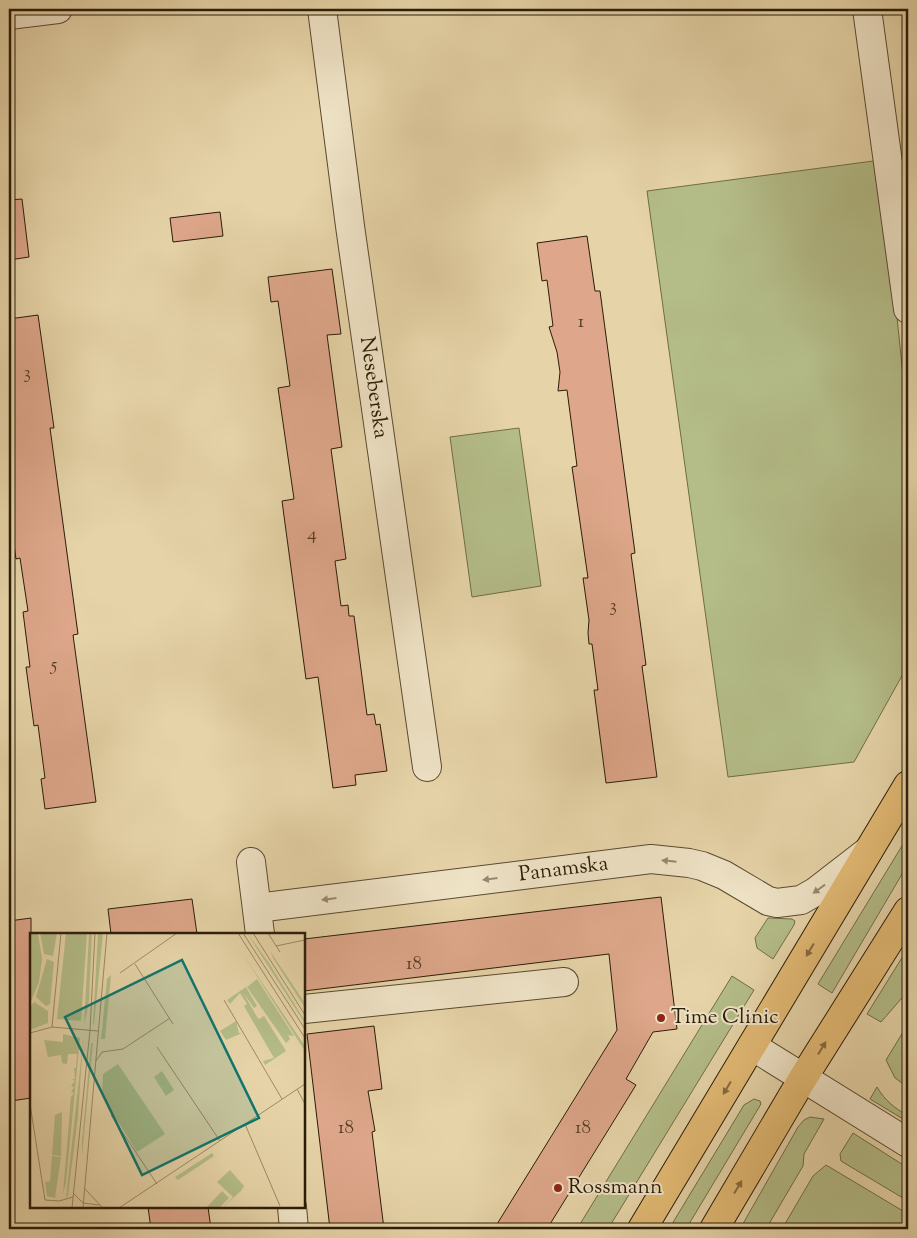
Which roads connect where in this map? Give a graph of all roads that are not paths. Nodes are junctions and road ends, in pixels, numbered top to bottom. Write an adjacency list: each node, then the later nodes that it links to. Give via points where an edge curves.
1 (58, 9): 4 (street)
2 (322, 9): 6 (street, Neseberska)
3 (867, 9): 5 (street)
4 (9, 15)
5 (908, 309)
6 (427, 767)
7 (908, 785): 8 (main road)
8 (871, 848): 10 (street, Panamska, one-way to 10, via 815,892 790,902 768,901 702,866 651,859); 15 (main road, one-way to 15)
9 (251, 862): 10 (street)
10 (257, 908): 12 (street)
11 (908, 911): 16 (main road, one-way to 11)
12 (260, 933)
13 (564, 982): 14 (street)
14 (305, 1009)
15 (752, 1046): 16 (street); 20 (main road, one-way to 20)
16 (803, 1078): 17 (street); 21 (main road, one-way to 16)
17 (908, 1143)
18 (292, 1208): 19 (street)
19 (294, 1229)
20 (642, 1229)
21 (714, 1229)

